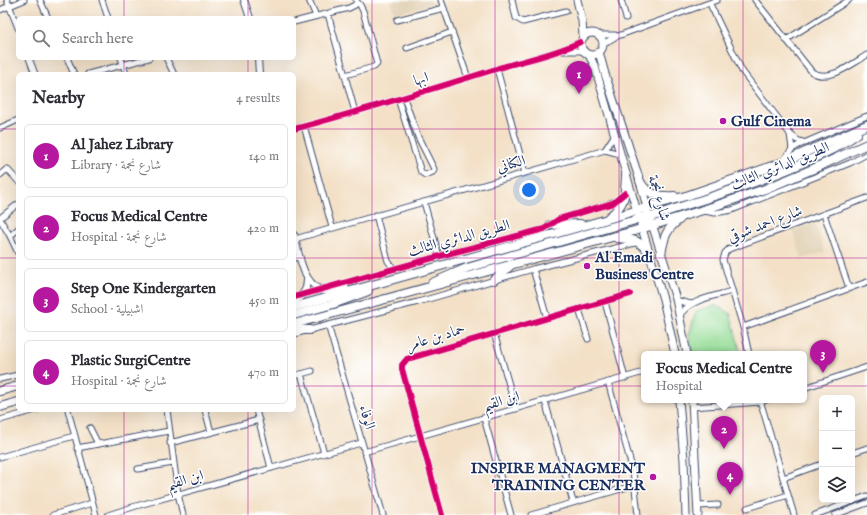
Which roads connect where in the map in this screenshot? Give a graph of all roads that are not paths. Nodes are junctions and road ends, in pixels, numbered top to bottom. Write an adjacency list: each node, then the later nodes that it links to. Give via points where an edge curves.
1 (7, 0): 16 (street)
2 (24, 0): 16 (street)
3 (40, 0): 21 (street)
4 (102, 0): 22 (street)
5 (244, 0): 23 (street)
6 (309, 0): 24 (street)
7 (441, 0): 17 (street)
8 (512, 0): 19 (street, via 516,18 523,22)
9 (577, 0): 28 (main road)
10 (621, 0): 25 (street)
11 (717, 0): 15 (street)
12 (755, 0): 34 (street)
13 (849, 0): 34 (street)
14 (356, 1): 20 (street, via 352,7); 56 (street, via 363,11 377,64)
15 (710, 4): 31 (street); 69 (street, via 742,71)
16 (10, 6): 18 (street); 29 (street)
17 (444, 8): 26 (street); 30 (street)
18 (0, 10)
19 (566, 11)
20 (328, 14): 24 (street); 56 (street)
21 (47, 16)
22 (107, 16)
23 (249, 16)
24 (316, 16): 27 (street)
25 (626, 18)
26 (396, 20)
27 (296, 21)
28 (582, 21): 32 (main road); 33 (main road)
29 (16, 22)
30 (452, 32): 36 (street); 57 (street)
31 (626, 33): 32 (street, via 609,36); 35 (street)
32 (597, 34): 33 (main road, via 588,33); 35 (main road)
33 (582, 39): 37 (main road); 38 (street, ابها)
34 (786, 40): 41 (street, via 812,72 822,76 835,73)
35 (603, 44): 39 (main road)
36 (407, 48)
37 (583, 51): 38 (street, ابها); 40 (main road)
38 (556, 52): 49 (street, ابها)
39 (600, 52): 40 (main road); 82 (main road, شارع نجمة)
40 (590, 55): 70 (main road, شارع نجمة)
41 (867, 55)
42 (30, 60): 50 (street)
43 (68, 60): 51 (street)
44 (122, 60): 48 (street)
45 (140, 60): 48 (street)
46 (167, 60): 54 (street)
47 (258, 60): 55 (street)
48 (123, 64): 52 (street); 53 (street)
49 (497, 69): 57 (street, ابها); 78 (street)
50 (34, 72)
51 (73, 72)
52 (95, 72)
53 (125, 72)
54 (173, 72)
55 (260, 72)
56 (345, 75): 60 (street)
57 (468, 78): 58 (street, ابها)
58 (404, 98): 59 (street, ابها); 61 (street)
59 (398, 99): 60 (street, ابها); 63 (street)
60 (355, 112): 66 (street, ابها)
61 (410, 116): 63 (street); 63 (street, via 434,169 425,175 421,172)
62 (867, 116): 71 (street, الطريق الدائري الثالث)
63 (404, 118)
64 (16, 121): 65 (street)
65 (0, 126)
66 (304, 126): 68 (street, ابها); 101 (street)
67 (867, 126): 77 (highway, الطريق الدائري الثالث); 90 (highway, via 837,147 788,170)
68 (296, 128)
69 (790, 134): 71 (street); 74 (street)
70 (614, 136): 73 (street); 75 (main road, شارع نجمة)
71 (806, 143): 74 (street, الطريق الدائري الثالث)
72 (867, 144): 89 (highway, الطريق الدائري الثالث, via 813,170)
73 (605, 150): 75 (street); 78 (street, الكناني)
74 (792, 150): 77 (street, الطريق الدائري الثالث)
75 (620, 154): 80 (main road, شارع نجمة)
76 (867, 154): 89 (street, الطريق الدائري الثالث, via 732,210 715,213)
77 (782, 163): 84 (highway, الطريق الدائري الثالث)
78 (525, 173): 86 (street, الكناني)
79 (0, 175): 81 (street, via 7,169)
80 (626, 175): 83 (highway); 93 (main road, شارع نجمة)
81 (16, 179)
82 (640, 181): 84 (highway, via 647,190 656,195); 88 (main road, شارع نجمة)
83 (625, 193): 96 (highway, via 620,208); 99 (street, الطريق الدائري الثالث, via 613,203 559,219)
84 (689, 195): 88 (highway, الطريق الدائري الثالث)
85 (867, 198): 91 (street, شارع احمد شوقي)
86 (424, 202): 92 (street, الكناني); 111 (street)
87 (16, 206): 95 (street)
88 (647, 207): 93 (highway, الطريق الدائري الثالث); 97 (main road, شارع نجمة)
89 (703, 210): 94 (highway, الطريق الدائري الثالث)
90 (663, 213): 97 (highway); 98 (highway, via 661,218)
91 (824, 214): 121 (street); 124 (street, شارع احمد شوقي, via 729,249 724,260)
92 (376, 215): 101 (street, الكناني); 114 (street, via 388,261)
93 (638, 215): 96 (highway, الطريق الدائري الثالث); 102 (main road, شارع نجمة); 123 (highway, via 467,268)
94 (684, 216): 98 (highway, الطريق الدائري الثالث); 110 (highway, via 667,232)
95 (0, 219): 104 (street)
96 (604, 220): 100 (highway, الطريق الدائري الثالث)
97 (652, 221): 98 (highway, الطريق الدائري الثالث); 102 (highway, via 644,221); 110 (main road, شارع نجمة)
98 (666, 222)
99 (550, 225): 100 (highway); 111 (street, الطريق الدائري الثالث, via 544,229)
100 (589, 225): 117 (highway, الطريق الدائري الثالث)
101 (332, 227): 105 (street, الكناني)
102 (642, 229): 106 (highway); 109 (main road, شارع نجمة)
103 (16, 231): 104 (street)
104 (10, 236): 108 (street)
105 (296, 236)
106 (610, 237): 107 (highway, via 630,239); 113 (highway)
107 (640, 244): 109 (highway); 115 (street, via 630,243)
108 (16, 249)
109 (650, 253): 143 (main road, شارع نجمة)
110 (661, 254): 127 (main road, شارع نجمة)
111 (439, 256): 114 (street, الطريق الدائري الثالث)
112 (297, 258): 116 (street)
113 (512, 264): 118 (highway); 123 (highway)
114 (394, 269): 122 (street, الطريق الدائري الثالث)
115 (533, 269): 118 (street); 133 (street)
116 (307, 279): 122 (street); 126 (street, via 306,288)
117 (388, 280): 120 (highway, الطريق الدائري الثالث); 132 (highway, via 355,297)
118 (494, 280): 136 (street)
119 (867, 282): 121 (street)
120 (364, 288): 122 (highway); 130 (highway, الطريق الدائري الثالث)
121 (849, 288): 137 (street)
122 (321, 290): 126 (street, الطريق الدائري الثالث)
123 (416, 291): 135 (highway)
124 (732, 291): 129 (street); 137 (street, شارع احمد شوقي)
125 (630, 294): 128 (street, حماد بن عامر)
126 (296, 298)
127 (676, 299): 129 (street); 134 (main road, شارع نجمة)
128 (605, 302): 131 (street, حماد بن عامر); 152 (street)
129 (691, 304): 134 (street)
130 (296, 306)
131 (579, 309): 133 (street, حماد بن عامر); 142 (street)
132 (296, 314)
133 (547, 318): 140 (street, حماد بن عامر)
134 (679, 318): 144 (main road, شارع نجمة)
135 (296, 323)
136 (328, 325): 139 (street); 180 (street, الوفاء)
137 (743, 327): 145 (street, شارع احمد شوقي)
138 (296, 329): 139 (highway)
139 (310, 330): 141 (street)
140 (494, 333): 165 (street); 178 (street, حماد بن عامر, via 404,362 402,369)
141 (296, 334)
142 (588, 339)
143 (674, 350)
144 (686, 351)
145 (748, 351)
146 (867, 367): 156 (street)
147 (312, 371): 149 (street)
148 (641, 373): 152 (street, ابن القيم)
149 (301, 374): 151 (street); 186 (street)
150 (16, 375): 153 (street)
151 (296, 375)
152 (625, 378): 154 (street, ابن القيم)
153 (0, 379)
154 (608, 382): 158 (street, ابن القيم); 193 (street)
155 (16, 387): 157 (highway)
156 (807, 387)
157 (0, 391)
158 (545, 401): 165 (street, ابن القيم); 197 (street)
159 (16, 403): 164 (highway)
160 (679, 403): 203 (main road)
161 (692, 403): 201 (main road)
162 (763, 403): 192 (street)
163 (16, 406): 164 (highway)
164 (2, 407)
165 (516, 409): 171 (street, ابن القيم)
166 (29, 412): 172 (street)
167 (68, 412): 177 (street)
168 (167, 412): 175 (street)
169 (206, 412): 176 (street)
170 (257, 412): 173 (street)
171 (484, 418): 178 (street, ابن القيم); 211 (street)
172 (0, 420)
173 (259, 420): 176 (street); 190 (street)
174 (90, 428): 181 (street)
175 (169, 431): 179 (street); 181 (street)
176 (211, 432): 179 (street)
177 (74, 436): 182 (street); 187 (street)
178 (420, 436): 184 (street, ابن القيم); 210 (street, حماد بن عامر)
179 (170, 443): 188 (street)
180 (361, 443): 184 (street, الوفاء); 186 (street, ابن القيم)
181 (98, 444): 182 (street)
182 (77, 448): 198 (street)
183 (867, 448): 185 (street)
184 (364, 452): 209 (street, الوفاء)
185 (855, 452)
186 (324, 453): 190 (street, ابن القيم)
187 (0, 458)
188 (173, 463): 191 (street); 194 (street)
189 (819, 465): 192 (street)
190 (271, 468): 194 (street, ابن القيم)
191 (138, 469)
192 (783, 478): 195 (street)
193 (635, 485): 197 (street); 213 (street)
194 (178, 494): 207 (street, ابن القيم); 208 (street)
195 (788, 495): 202 (street); 215 (street)
196 (867, 496): 204 (street)
197 (573, 502): 212 (street)
198 (92, 503): 205 (street); 206 (street)
199 (867, 503): 217 (street)
200 (718, 505): 201 (street)
201 (698, 506): 214 (main road)
202 (747, 508)
203 (685, 514)
204 (822, 514): 216 (street)
205 (53, 515)
206 (96, 515)
207 (108, 515)
208 (183, 515)
209 (383, 515)
210 (442, 515)
211 (511, 515)
212 (531, 515)
213 (638, 515)
214 (698, 515)
215 (794, 515)
216 (815, 515)
217 (835, 515)

